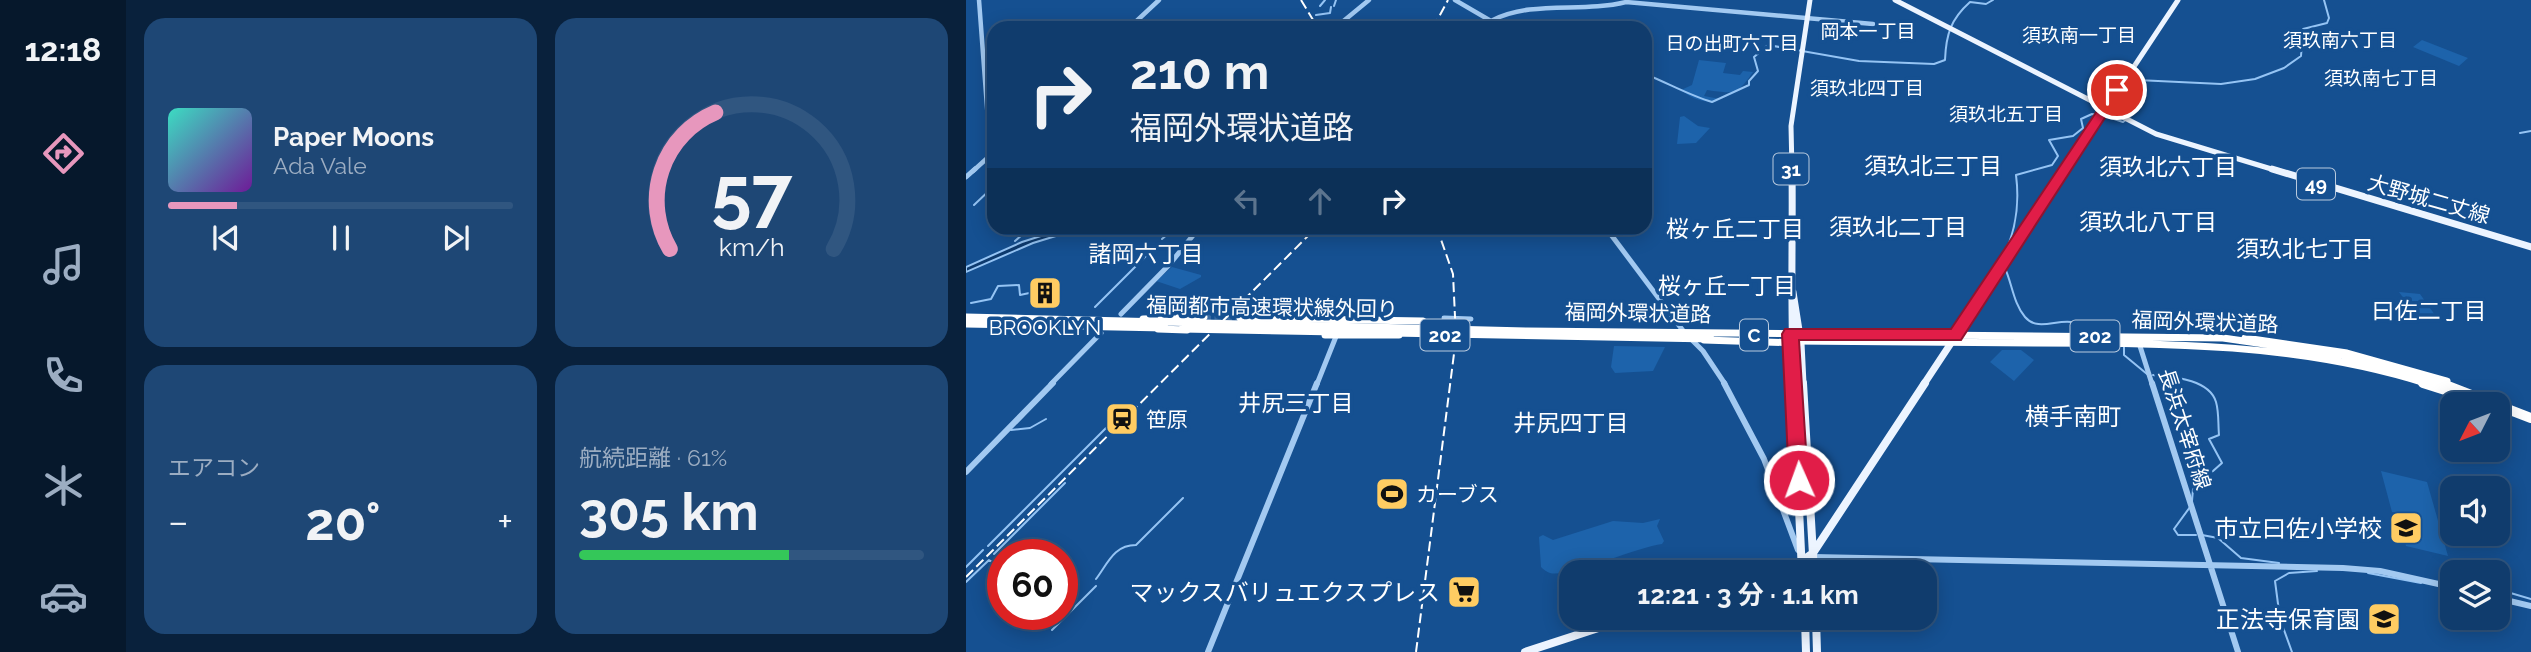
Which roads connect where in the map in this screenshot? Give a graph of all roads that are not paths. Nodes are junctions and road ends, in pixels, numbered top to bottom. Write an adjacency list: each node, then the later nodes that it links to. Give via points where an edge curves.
1 (979, 0): 15 (street)
2 (1159, 0): 11 (street)
3 (1369, 0): 12 (street)
4 (1455, 0): 10 (street)
5 (1810, 0): 9 (main road, 31)
6 (1895, 0): 16 (main road, 大野城二丈線 / 49)
7 (2178, 0): 16 (main road)
8 (1638, 2): 9 (street); 10 (street, via 1601,8 1521,8)
9 (1807, 18): 14 (street); 30 (main road, 31, via 1791,126)
10 (1490, 19): 13 (street)
11 (1136, 21)
12 (1344, 21)
13 (1493, 21)
14 (1873, 24)
15 (987, 85)
16 (2105, 110): 21 (main road, 大野城二丈線 / 49, via 2172,140); 32 (main road)
17 (987, 159): 18 (street)
18 (966, 177)
19 (1193, 235): 22 (street)
20 (1611, 235): 28 (street)
21 (2531, 247)
22 (1121, 314)
23 (966, 316): 26 (highway, via 1200,323); 37 (highway, 福岡都市高速環状線外回り / C, bridge, via 1527,331 2222,338 2302,346 2357,358 2433,379)
24 (1444, 318): 25 (street)
25 (1471, 318)
26 (966, 324): 35 (highway, C, bridge, via 1525,337 2185,343 2331,358)
27 (1340, 328): 27 (highway, 福岡外環状道路 / 202, via 1236,324 1315,331); 28 (highway, 福岡外環状道路 / 202); 31 (highway, 福岡外環状道路 / 202, via 1390,337); 52 (street)
28 (1685, 331): 30 (highway, 福岡外環状道路 / 202); 31 (street)
29 (1101, 333): 39 (street)
30 (1796, 338): 31 (highway, 福岡外環状道路 / 202); 32 (highway, 福岡外環状道路 / 202); 40 (main road, 31); 41 (main road, 31)
31 (1695, 340): 42 (street, via 1760,448)
32 (1954, 340): 33 (highway, 福岡外環状道路 / 202); 40 (main road)
33 (2138, 341): 34 (highway, 福岡外環状道路 / 202, via 2300,354 2396,374); 37 (highway, 福岡外環状道路 / 202, via 2256,339 2345,352 2434,377); 45 (street, 長浜太宰府線)
34 (2449, 392)
35 (2450, 392)
36 (2510, 414): 38 (highway)
37 (2531, 416)
38 (2531, 423)
39 (966, 472)
40 (1813, 555): 43 (main road); 44 (main road, 31); 45 (street)
41 (1802, 560)
42 (1802, 560)
43 (1804, 560)
44 (1813, 560)
45 (2210, 565): 46 (street, via 2380,571); 56 (street, 長浜太宰府線)
46 (2440, 584)
47 (2510, 601): 48 (street)
48 (2531, 606)
49 (1592, 630): 53 (main road)
50 (1805, 630): 54 (main road)
51 (1816, 630): 55 (main road)
52 (1208, 652)
53 (1525, 652)
54 (1806, 652)
55 (1817, 652)
56 (2238, 652)

